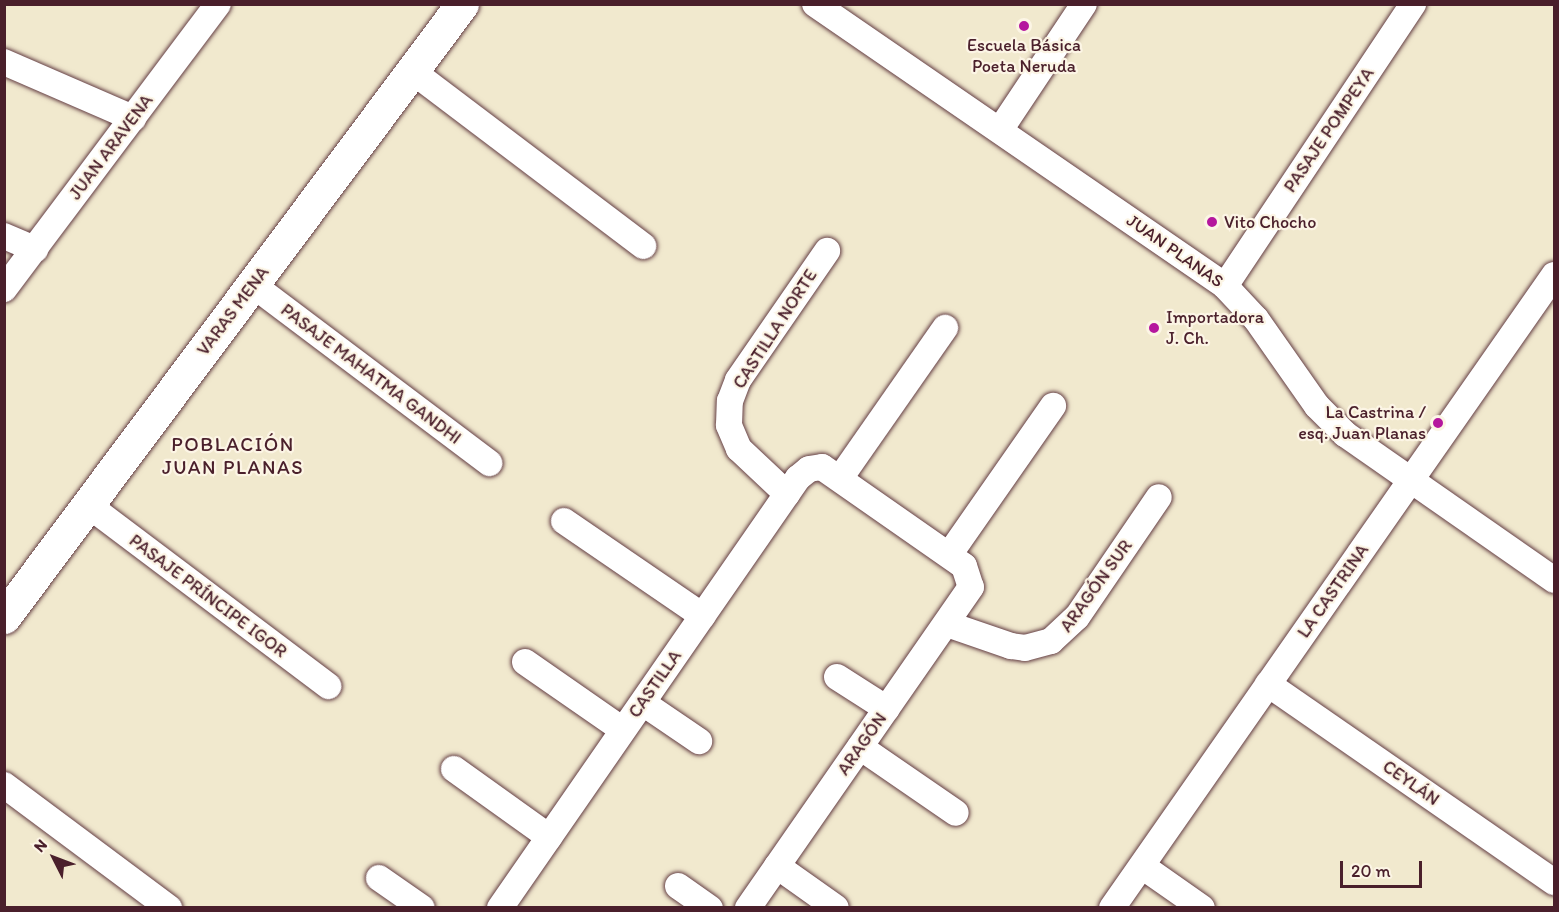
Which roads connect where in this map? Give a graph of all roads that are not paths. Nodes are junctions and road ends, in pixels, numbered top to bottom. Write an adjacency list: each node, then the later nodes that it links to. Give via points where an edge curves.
1 (218, 4): 8 (street, JUAN ARAVENA)
2 (462, 4): 7 (street, VARAS MENA)
3 (815, 4): 9 (street, JUAN PLANAS)
4 (1084, 4): 9 (street)
5 (1413, 4): 16 (street, PASAJE POMPEYA)
6 (4, 62): 8 (street)
7 (412, 71): 11 (street); 15 (street, VARAS MENA)
8 (133, 118): 12 (street, JUAN ARAVENA)
9 (1000, 130): 16 (street, JUAN PLANAS)
10 (4, 236): 12 (street)
11 (643, 246)
12 (34, 249): 17 (street, JUAN ARAVENA)
13 (827, 251): 23 (street, CASTILLA NORTE, via 738,380 730,401 729,425 739,449)
14 (1554, 277): 22 (street, LA CASTRINA)
15 (253, 285): 20 (street, PASAJE MAHATMA GANDHI); 25 (street, VARAS MENA)
16 (1225, 286): 22 (street, JUAN PLANAS, via 1256,319 1332,422)
17 (4, 289)
18 (945, 328): 21 (street)
19 (1053, 406): 27 (street)
20 (489, 463)
21 (841, 477): 23 (street, CASTILLA, via 816,467 803,473); 27 (street)
22 (1411, 481): 28 (street, JUAN PLANAS); 34 (street, LA CASTRINA)
23 (787, 494): 29 (street, CASTILLA)
24 (1159, 497): 31 (street, ARAGÓN SUR, via 1077,617 1051,641 1025,648 1011,646)
25 (88, 505): 30 (street, VARAS MENA); 35 (street, PASAJE PRÍNCIPE IGOR)
26 (564, 521): 29 (street)
27 (949, 555): 31 (street, ARAGÓN, via 964,566 970,579 968,594)
28 (1554, 580)
29 (703, 616): 36 (street, CASTILLA)
30 (4, 617)
31 (947, 624): 37 (street, ARAGÓN)
32 (525, 662): 38 (street)
33 (837, 677): 37 (street)
34 (1268, 684): 46 (street, LA CASTRINA); 48 (street, CEYLÁN)
35 (328, 686)
36 (643, 703): 38 (street, CASTILLA); 39 (street)
37 (887, 709): 40 (street, ARAGÓN)
38 (623, 730): 44 (street, CASTILLA)
39 (699, 741)
40 (860, 747): 43 (street); 45 (street, ARAGÓN)
41 (454, 769): 44 (street)
42 (4, 785): 50 (street)
43 (956, 813)
44 (549, 837): 52 (street, CASTILLA)
45 (777, 866): 54 (street, ARAGÓN); 55 (street)
46 (1142, 866): 56 (street, LA CASTRINA); 57 (street)
47 (379, 878): 51 (street)
48 (1554, 882)
49 (678, 886): 53 (street)
50 (169, 908)
51 (422, 908)
52 (500, 908)
53 (710, 908)
54 (748, 908)
55 (836, 908)
56 (1112, 908)
57 (1202, 908)

